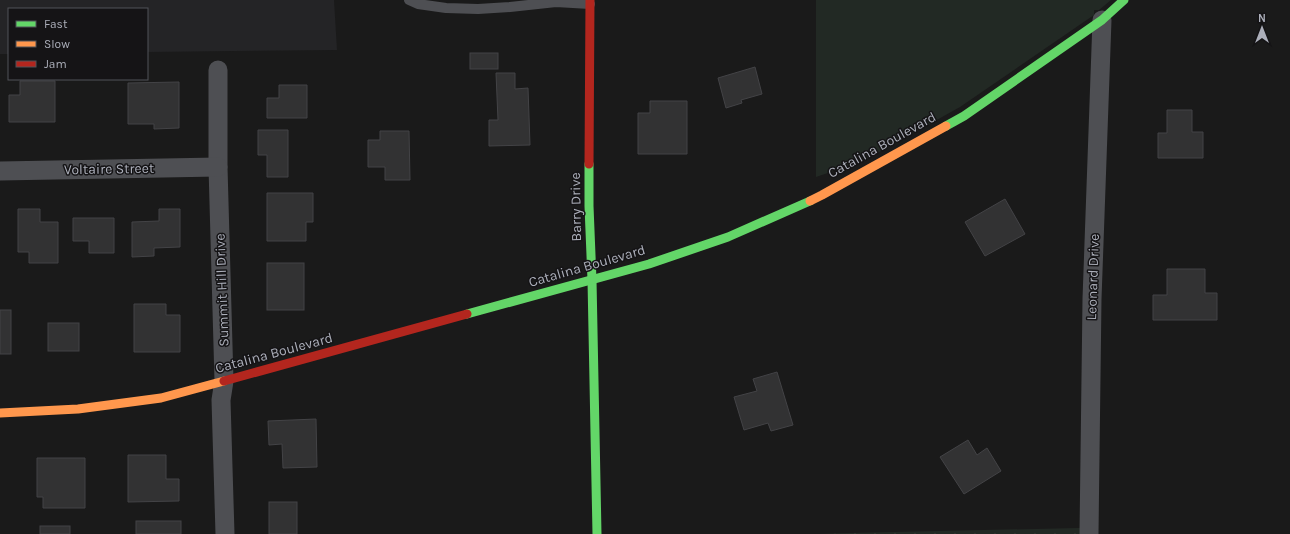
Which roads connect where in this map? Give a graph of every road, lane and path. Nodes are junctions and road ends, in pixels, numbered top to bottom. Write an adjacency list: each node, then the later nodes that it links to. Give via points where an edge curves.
1 (410, 0): 3 (lane, via 418,4 446,8 478,9 556,2)
2 (1124, 0): 4 (street, Catalina Boulevard)
3 (590, 2): 8 (street, Barry Drive, via 589,206)
4 (1102, 20): 8 (street, Catalina Boulevard, via 964,116 822,195 728,237); 13 (street, Leonard Drive, via 1093,291)
5 (218, 70): 6 (street, Summit Hill Drive)
6 (218, 167): 7 (street, Voltaire Street); 9 (street, Summit Hill Drive)
7 (0, 171)
8 (592, 280): 9 (street, Catalina Boulevard); 12 (street, Barry Drive)
9 (224, 381): 10 (street, Catalina Boulevard, via 153,399 78,409); 11 (street, Summit Hill Drive, via 221,400)
10 (0, 413)
11 (225, 534)
12 (597, 534)
13 (1089, 534)

